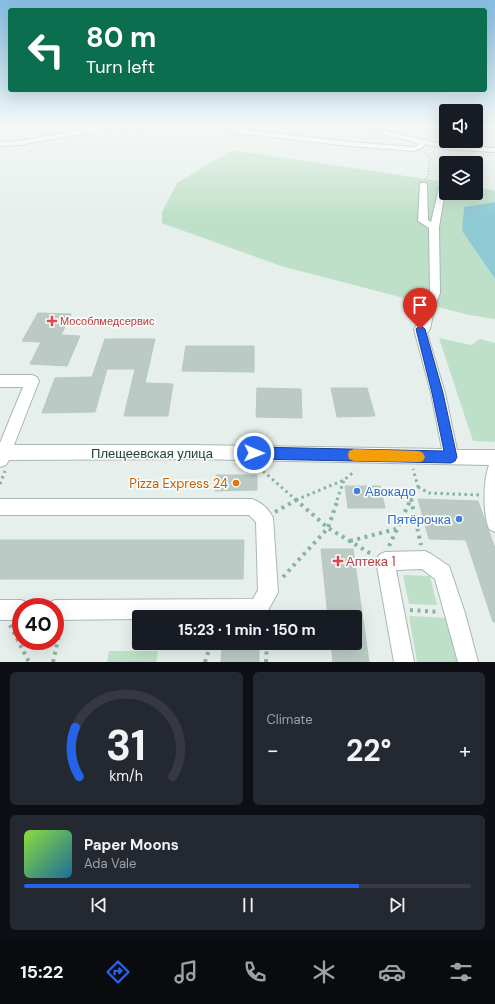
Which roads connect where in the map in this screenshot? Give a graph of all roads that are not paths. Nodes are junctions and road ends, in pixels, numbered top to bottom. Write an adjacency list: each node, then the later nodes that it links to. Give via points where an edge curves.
1 (423, 185): 3 (street, via 423,221)
2 (440, 200): 3 (street)
3 (434, 227): 6 (street, via 435,293 422,329)
4 (0, 381): 5 (street, via 32,380)
5 (2, 456): 6 (street, Плещеевская улица, via 194,452)
6 (451, 457): 7 (street, Плещеевская улица)
7 (494, 464): 9 (street)
8 (0, 507): 10 (street, via 252,507 264,518 268,592 258,609)
9 (495, 523)
10 (64, 610)
11 (404, 662): 12 (street, via 385,561 425,560 442,573)
12 (468, 662)

